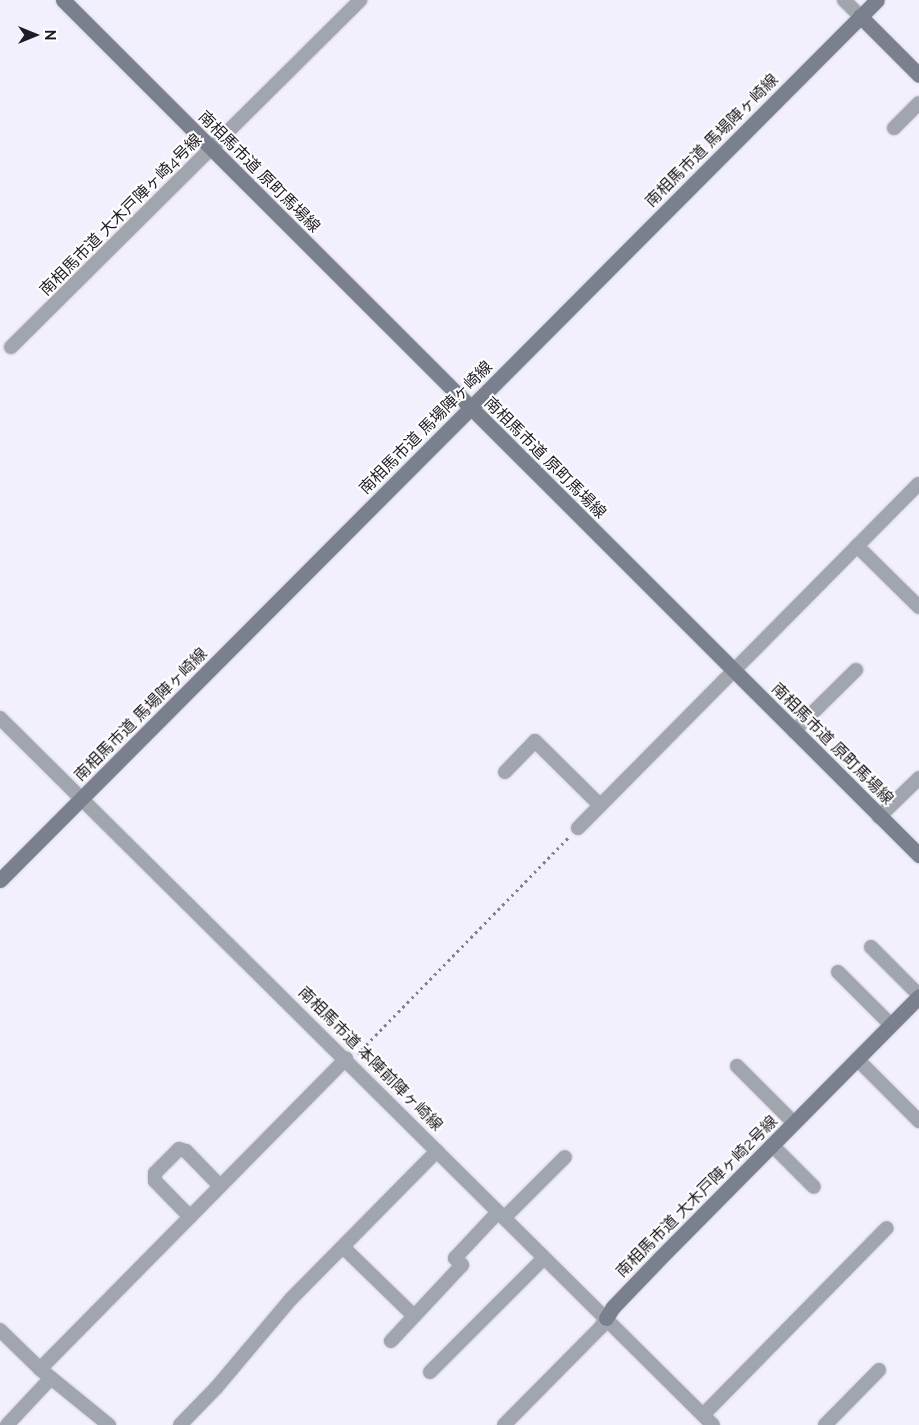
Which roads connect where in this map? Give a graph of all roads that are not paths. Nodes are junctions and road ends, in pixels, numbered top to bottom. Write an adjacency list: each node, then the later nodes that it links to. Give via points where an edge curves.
1 (63, 0): 9 (street, 南相馬市道 原町馬場線)
2 (360, 0): 9 (street, 南相馬市道 大木戸陣ヶ崎4号線)
3 (844, 0): 5 (street)
4 (877, 0): 5 (street, 南相馬市道 馬場陣ヶ崎線)
5 (860, 16): 6 (street); 11 (street, 南相馬市道 馬場陣ヶ崎線)
6 (919, 75)
7 (919, 103): 8 (street)
8 (894, 128)
9 (212, 149): 10 (street, 南相馬市道 大木戸陣ヶ崎4号線); 11 (street, 南相馬市道 原町馬場線)
10 (11, 347)
11 (471, 409): 15 (street, 南相馬市道 原町馬場線); 21 (street, 南相馬市道 馬場陣ヶ崎線)
12 (919, 484): 13 (street)
13 (857, 546): 14 (street); 15 (street)
14 (919, 607)
15 (734, 670): 18 (street, 南相馬市道 原町馬場線); 22 (street)
16 (856, 670): 18 (street)
17 (0, 718): 21 (street, 南相馬市道 本陣前陣ヶ崎線)
18 (794, 731): 23 (street, 南相馬市道 原町馬場線)
19 (505, 772): 22 (street, via 536,741)
20 (919, 778): 23 (street)
21 (82, 798): 26 (street, 南相馬市道 馬場陣ヶ崎線); 31 (street, 南相馬市道 本陣前陣ヶ崎線)
22 (600, 805): 24 (street)
23 (880, 817): 25 (street, 南相馬市道 原町馬場線)
24 (578, 828)
25 (919, 855)
26 (0, 880)
27 (871, 947): 29 (street)
28 (838, 972): 30 (street)
29 (918, 1000): 30 (street, 南相馬市道 大木戸陣ヶ崎2号線)
30 (891, 1025): 32 (street, 南相馬市道 大木戸陣ヶ崎2号線)
31 (346, 1059): 37 (street, 南相馬市道 本陣前陣ヶ崎線); 39 (street)
32 (857, 1059): 34 (street); 35 (street, 南相馬市道 大木戸陣ヶ崎2号線)
33 (737, 1066): 35 (street)
34 (919, 1121)
35 (794, 1123): 36 (street, 南相馬市道 大木戸陣ヶ崎2号線)
36 (772, 1145): 40 (street); 47 (street, 南相馬市道 大木戸陣ヶ崎2号線, via 613,1307)
37 (438, 1151): 41 (street, 南相馬市道 本陣前陣ヶ崎線); 44 (street)
38 (565, 1157): 41 (street)
39 (220, 1186): 42 (street); 42 (street, via 186,1151 179,1149 155,1173 155,1181)
40 (814, 1187)
41 (501, 1215): 45 (street, 南相馬市道 本陣前陣ヶ崎線); 46 (street, via 455,1258 462,1265)
42 (190, 1217): 50 (street)
43 (886, 1228): 54 (street)
44 (343, 1247): 46 (street); 57 (street, via 291,1299 216,1388)
45 (544, 1258): 47 (street, 南相馬市道 本陣前陣ヶ崎線); 52 (street)
46 (414, 1316): 49 (street)
47 (606, 1318): 54 (street, 南相馬市道 本陣前陣ヶ崎線); 58 (street, 南相馬市道 大木戸陣ヶ崎2号線, via 601,1327)
48 (0, 1330): 50 (street)
49 (391, 1341)
50 (40, 1368): 53 (street)
51 (879, 1370): 59 (street)
52 (430, 1372)
53 (51, 1378): 55 (street); 56 (street)
54 (708, 1420)
55 (6, 1425)
56 (110, 1425)
57 (180, 1425)
58 (504, 1425)
59 (825, 1425)

